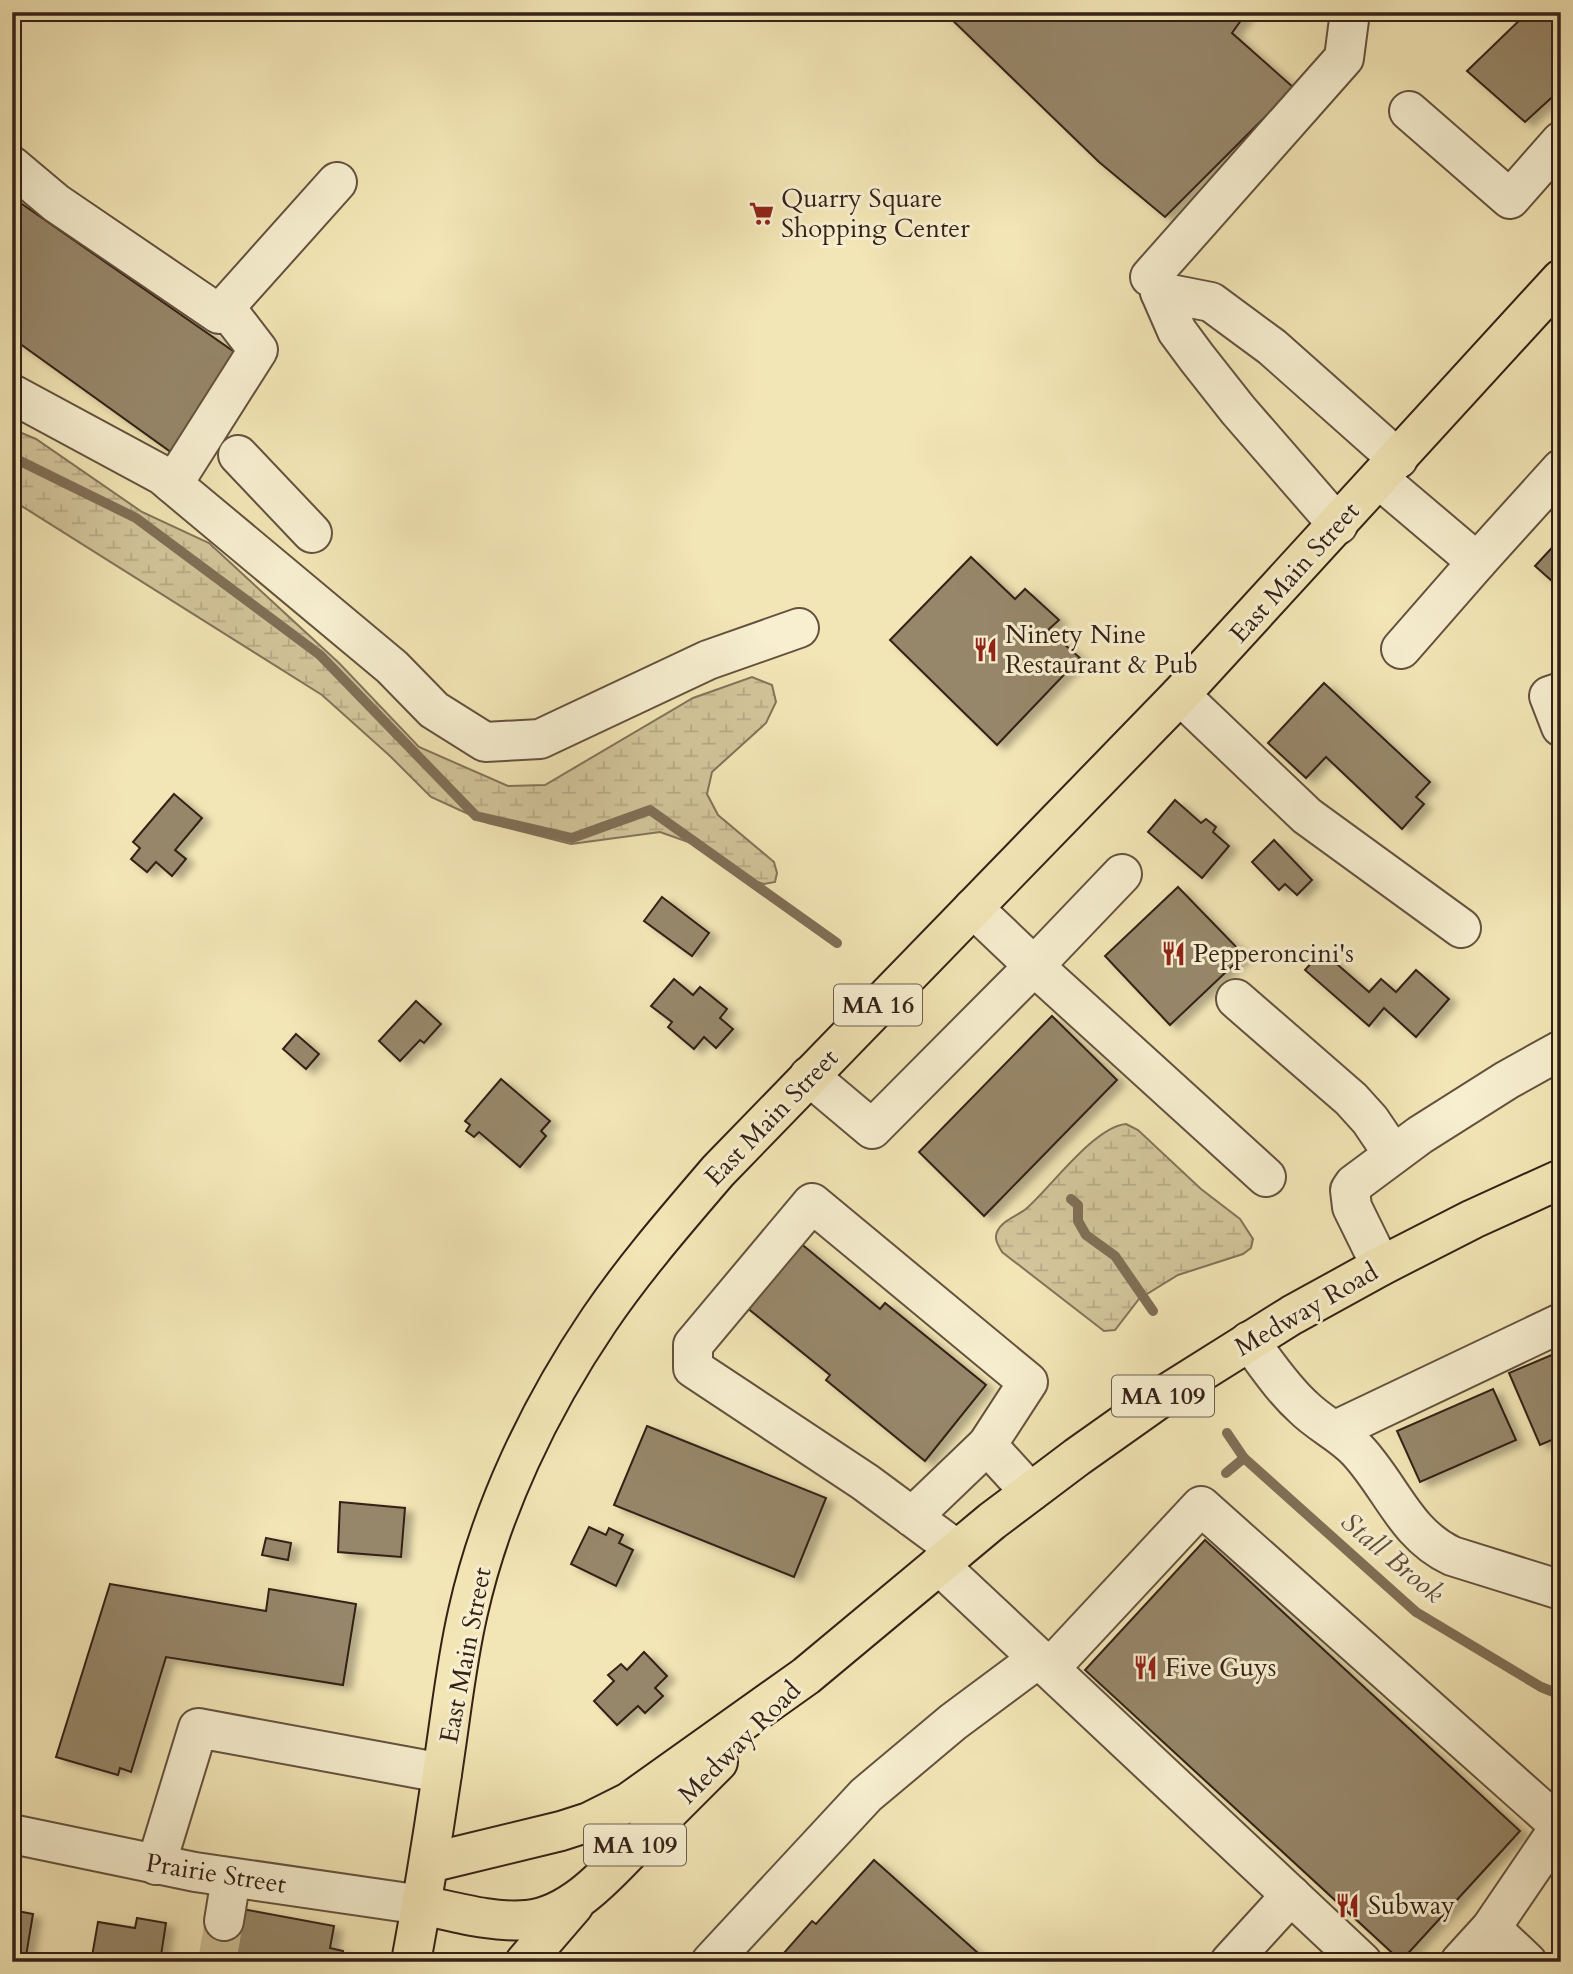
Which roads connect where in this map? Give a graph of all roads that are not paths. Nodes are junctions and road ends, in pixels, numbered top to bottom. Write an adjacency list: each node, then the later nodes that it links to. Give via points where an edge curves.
1 (1350, 12): 6 (street, via 1344,58)
2 (1409, 111): 3 (street, via 1510,199)
3 (1561, 141)
4 (12, 166): 8 (street, via 56,203 219,314)
5 (337, 183): 8 (street)
6 (1150, 277)
7 (1561, 279): 11 (main road, East Main Street / MA 16)
8 (225, 307): 13 (street, via 258,350)
9 (12, 394): 13 (street)
10 (238, 455): 15 (street)
11 (1389, 469): 14 (main road, East Main Street / MA 16); 14 (street, via 1272,347 1211,302 1160,292 1177,331 1197,358); 16 (street)
12 (1561, 469): 16 (street)
13 (173, 484): 17 (street, via 392,667 434,710 485,742 540,739 708,660)
14 (1338, 525): 20 (main road, East Main Street / MA 16)
15 (312, 533)
16 (1477, 562): 18 (street)
17 (799, 628)
18 (1401, 649)
19 (1561, 692): 21 (street, via 1549,696)
20 (1180, 695): 23 (main road, East Main Street / MA 16); 24 (street, via 1307,816)
21 (1561, 727)
22 (1122, 873): 25 (street)
23 (973, 908): 25 (street); 28 (main road, East Main Street / MA 16)
24 (1461, 928)
25 (1034, 965): 28 (street, via 872,1129); 30 (street)
26 (1236, 999): 29 (street, via 1351,1099)
27 (1561, 1050): 29 (street)
28 (809, 1076): 43 (main road, East Main Street / MA 16, via 718,1171 654,1248 599,1320 555,1392 513,1479 477,1578 461,1647)
29 (1393, 1154): 32 (street, via 1350,1190 1352,1207)
30 (1266, 1177)
31 (1561, 1179): 32 (main road, Medway Road / MA 109)
32 (1381, 1266): 34 (main road, Medway Road / MA 109)
33 (1561, 1322): 35 (street)
34 (1249, 1341): 35 (street, via 1293,1397); 37 (main road, Medway Road / MA 109)
35 (1336, 1430): 40 (street, via 1360,1453 1410,1525 1436,1549)
36 (988, 1445): 37 (street); 38 (street); 38 (street, via 1028,1382 812,1203 693,1345 694,1368)
37 (1030, 1492): 39 (main road, Medway Road / MA 109)
38 (912, 1517): 39 (street)
39 (948, 1557): 41 (street); 42 (main road, Medway Road / MA 109)
40 (1561, 1590)
41 (1044, 1663): 45 (street, via 1201,1506); 50 (street); 56 (street, via 953,1722 866,1795)
42 (806, 1676): 46 (main road, Medway Road / MA 109, via 654,1786 609,1813 561,1831); 48 (main road, Medway Road / MA 109)
43 (442, 1773): 46 (main road, East Main Street / MA 16); 47 (street, via 198,1728)
44 (12, 1834): 47 (street, Prairie Street)
45 (1558, 1834): 53 (street)
46 (429, 1863): 51 (main road, East Main Street / MA 16)
47 (156, 1865): 49 (street, Prairie Street)
48 (603, 1876): 51 (main road, Medway Road / MA 109, via 563,1908 528,1920 491,1919); 55 (main road)
49 (231, 1878): 51 (street, Prairie Street); 52 (street)
50 (1292, 1895): 57 (street); 58 (street)
51 (422, 1905): 54 (main road, East Main Street / MA 16)
52 (223, 1921)
53 (1491, 1928): 59 (street); 60 (street)
54 (411, 1962)
55 (525, 1962)
56 (711, 1962)
57 (1230, 1962)
58 (1362, 1962)
59 (1460, 1962)
60 (1527, 1962)

